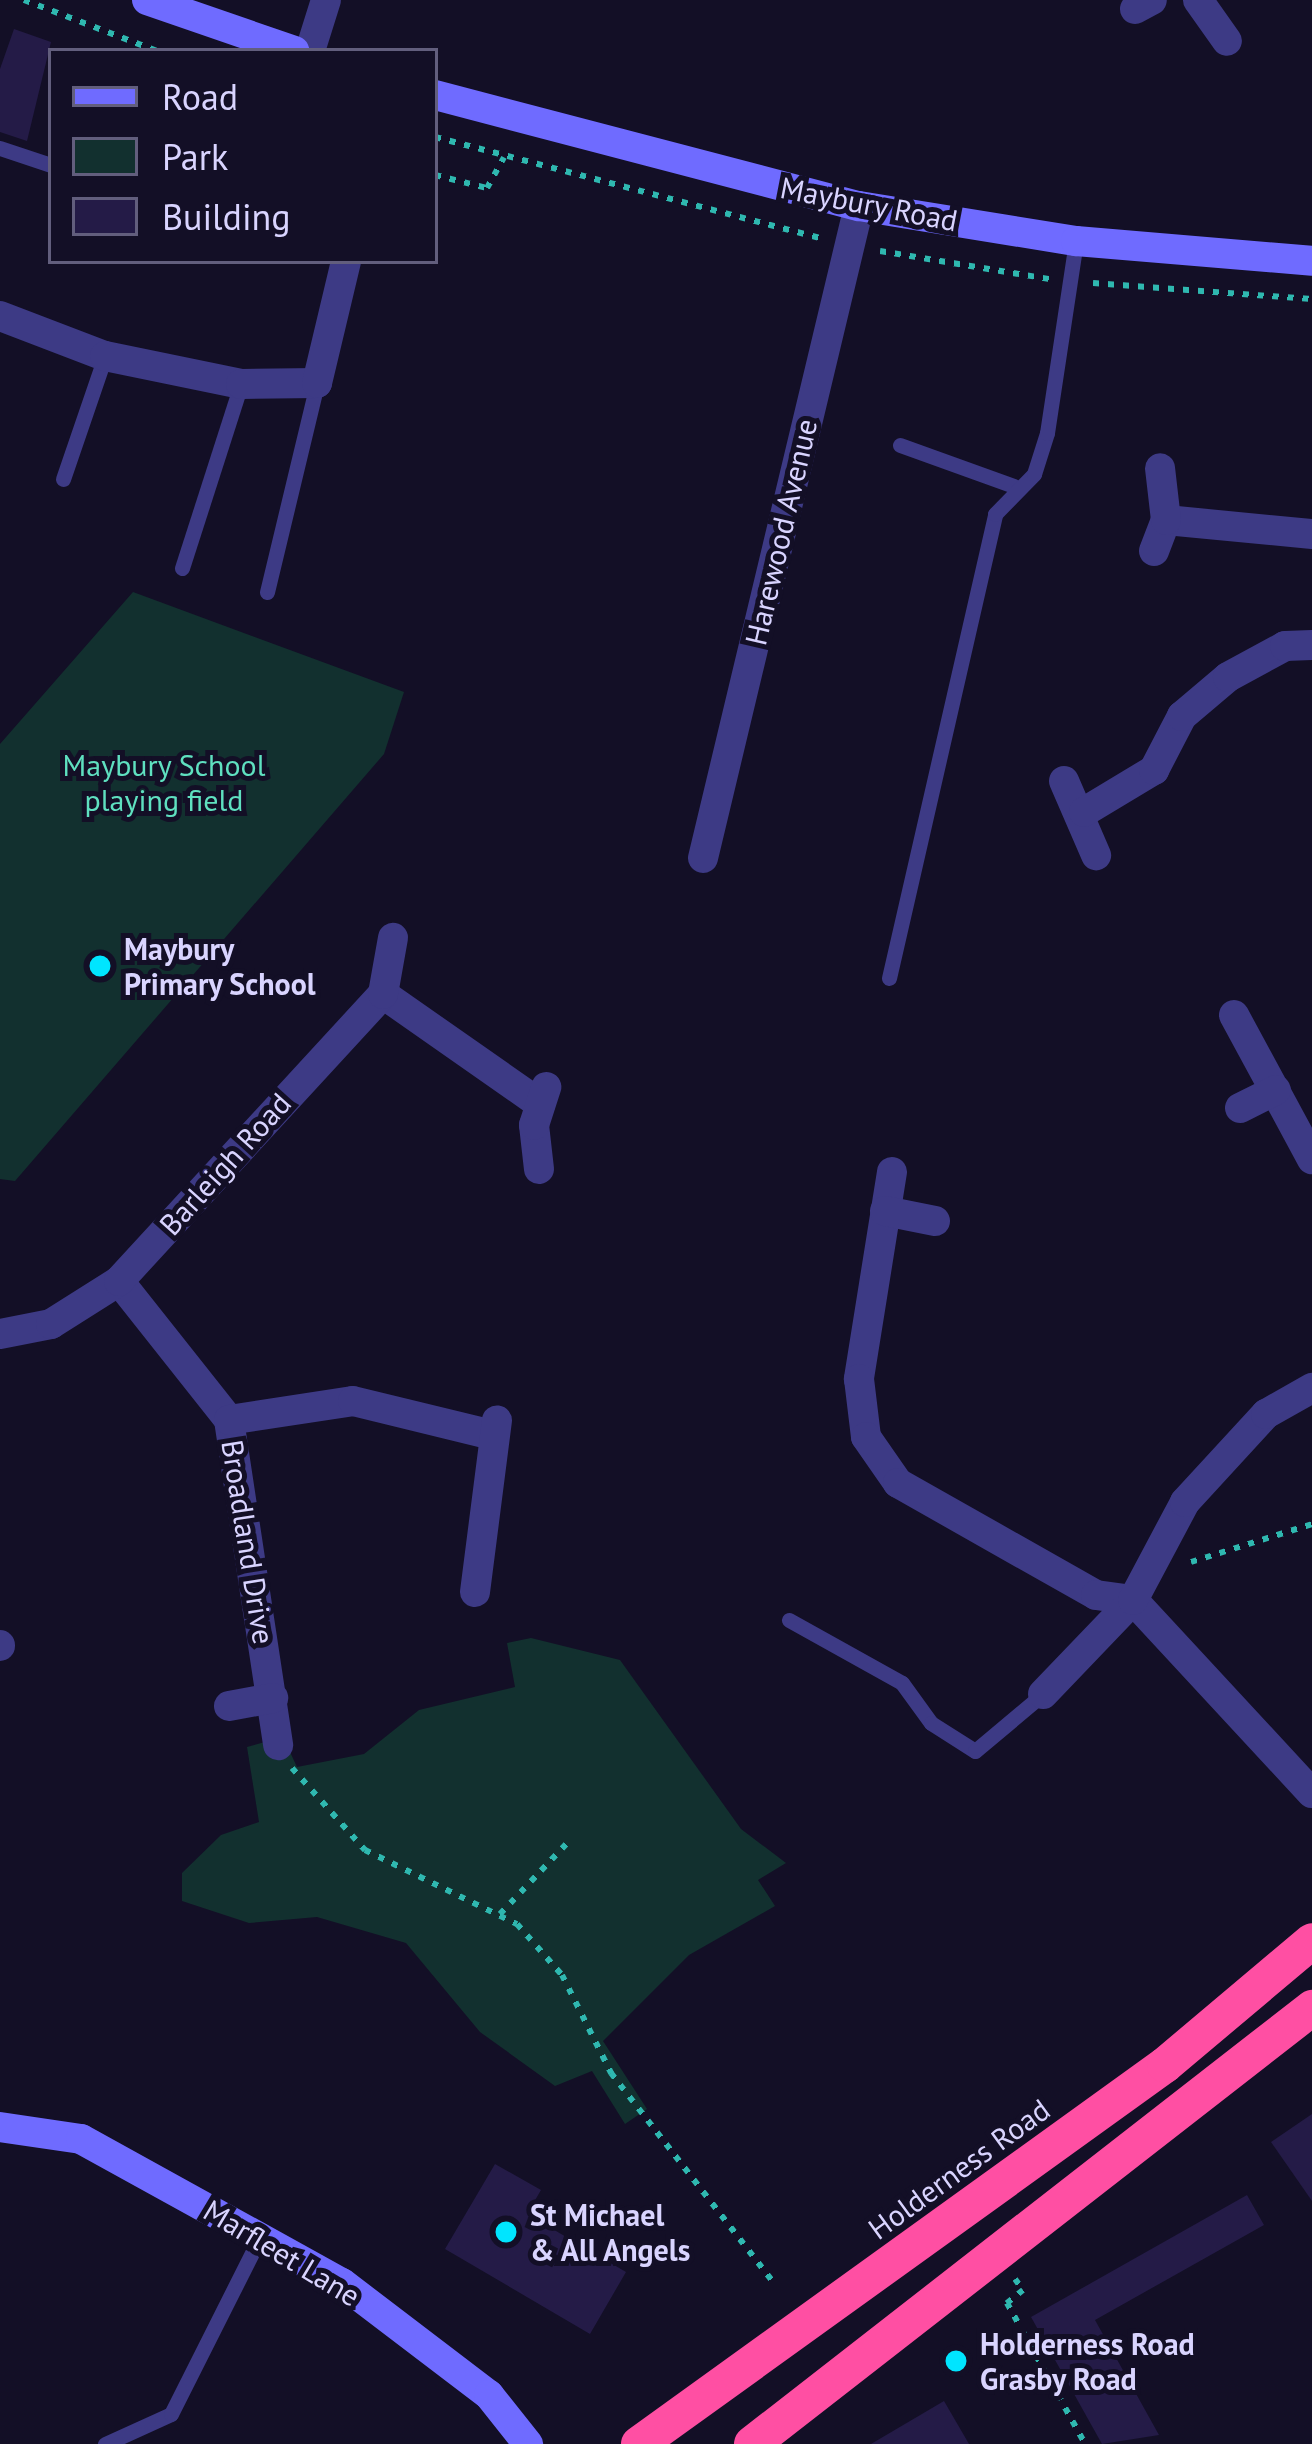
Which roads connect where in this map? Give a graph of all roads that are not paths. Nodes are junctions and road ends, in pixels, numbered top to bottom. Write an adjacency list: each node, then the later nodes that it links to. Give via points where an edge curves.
1 (147, 0): 5 (street)
2 (326, 0): 6 (street)
3 (1198, 0): 4 (street)
4 (1227, 41)
5 (285, 48)
6 (311, 48)
7 (438, 96): 10 (street, Maybury Road)
8 (0, 148): 9 (lane)
9 (48, 164)
10 (859, 206): 11 (street, Maybury Road); 31 (street, Harewood Avenue)
11 (1076, 241): 12 (street, Maybury Road); 21 (lane, via 1046,434 1034,474)
12 (1312, 261)
13 (345, 264): 16 (street)
14 (0, 316): 15 (street)
15 (105, 356): 17 (street); 20 (lane)
16 (317, 383): 17 (street); 26 (lane)
17 (241, 384): 25 (lane)
18 (900, 445): 21 (lane)
19 (1160, 468): 22 (street)
20 (63, 478)
21 (1014, 486): 33 (lane, via 995,514)
22 (1166, 520): 23 (street); 24 (street)
23 (1312, 534)
24 (1154, 551)
25 (182, 568)
26 (267, 592)
27 (1312, 645): 29 (street, via 1285,646 1228,676 1182,716 1154,770)
28 (1064, 781): 29 (street)
29 (1084, 812): 30 (street)
30 (1096, 854)
31 (703, 858)
32 (393, 938): 34 (street)
33 (889, 978)
34 (383, 994): 39 (street, via 543,1095); 43 (street, Barleigh Road)
35 (1234, 1015): 36 (street)
36 (1276, 1090): 37 (street); 38 (street)
37 (1240, 1108)
38 (1312, 1159)
39 (538, 1169)
40 (892, 1172): 41 (street)
41 (885, 1211): 42 (street); 47 (street, via 859,1379 866,1436 898,1483 1096,1595)
42 (935, 1221)
43 (118, 1280): 44 (street, Barleigh Road, via 50,1324); 46 (street, Broadland Drive)
44 (0, 1334)
45 (1312, 1388): 47 (street, via 1266,1414 1185,1502)
46 (230, 1420): 48 (street, via 353,1400 495,1425); 51 (street, Broadland Drive)
47 (1138, 1590): 50 (street); 54 (street)
48 (475, 1592)
49 (789, 1620): 50 (lane, via 902,1683 956,1746 994,1744)
50 (1043, 1694)
51 (273, 1698): 52 (street); 53 (street, Broadland Drive)
52 (230, 1706)
53 (278, 1745)
54 (1312, 1793)
55 (1312, 1941): 57 (highway, Holderness Road)
56 (1312, 2008): 58 (highway)
57 (1144, 2080): 58 (lane); 63 (highway, Holderness Road)
58 (1177, 2120): 64 (highway)
59 (0, 2127): 60 (street, Marfleet Lane, via 81,2139)
60 (260, 2237): 61 (lane, via 171,2414); 62 (street, Marfleet Lane, via 342,2284 489,2395)
61 (105, 2444)
62 (528, 2444)
63 (639, 2444)
64 (752, 2444)

